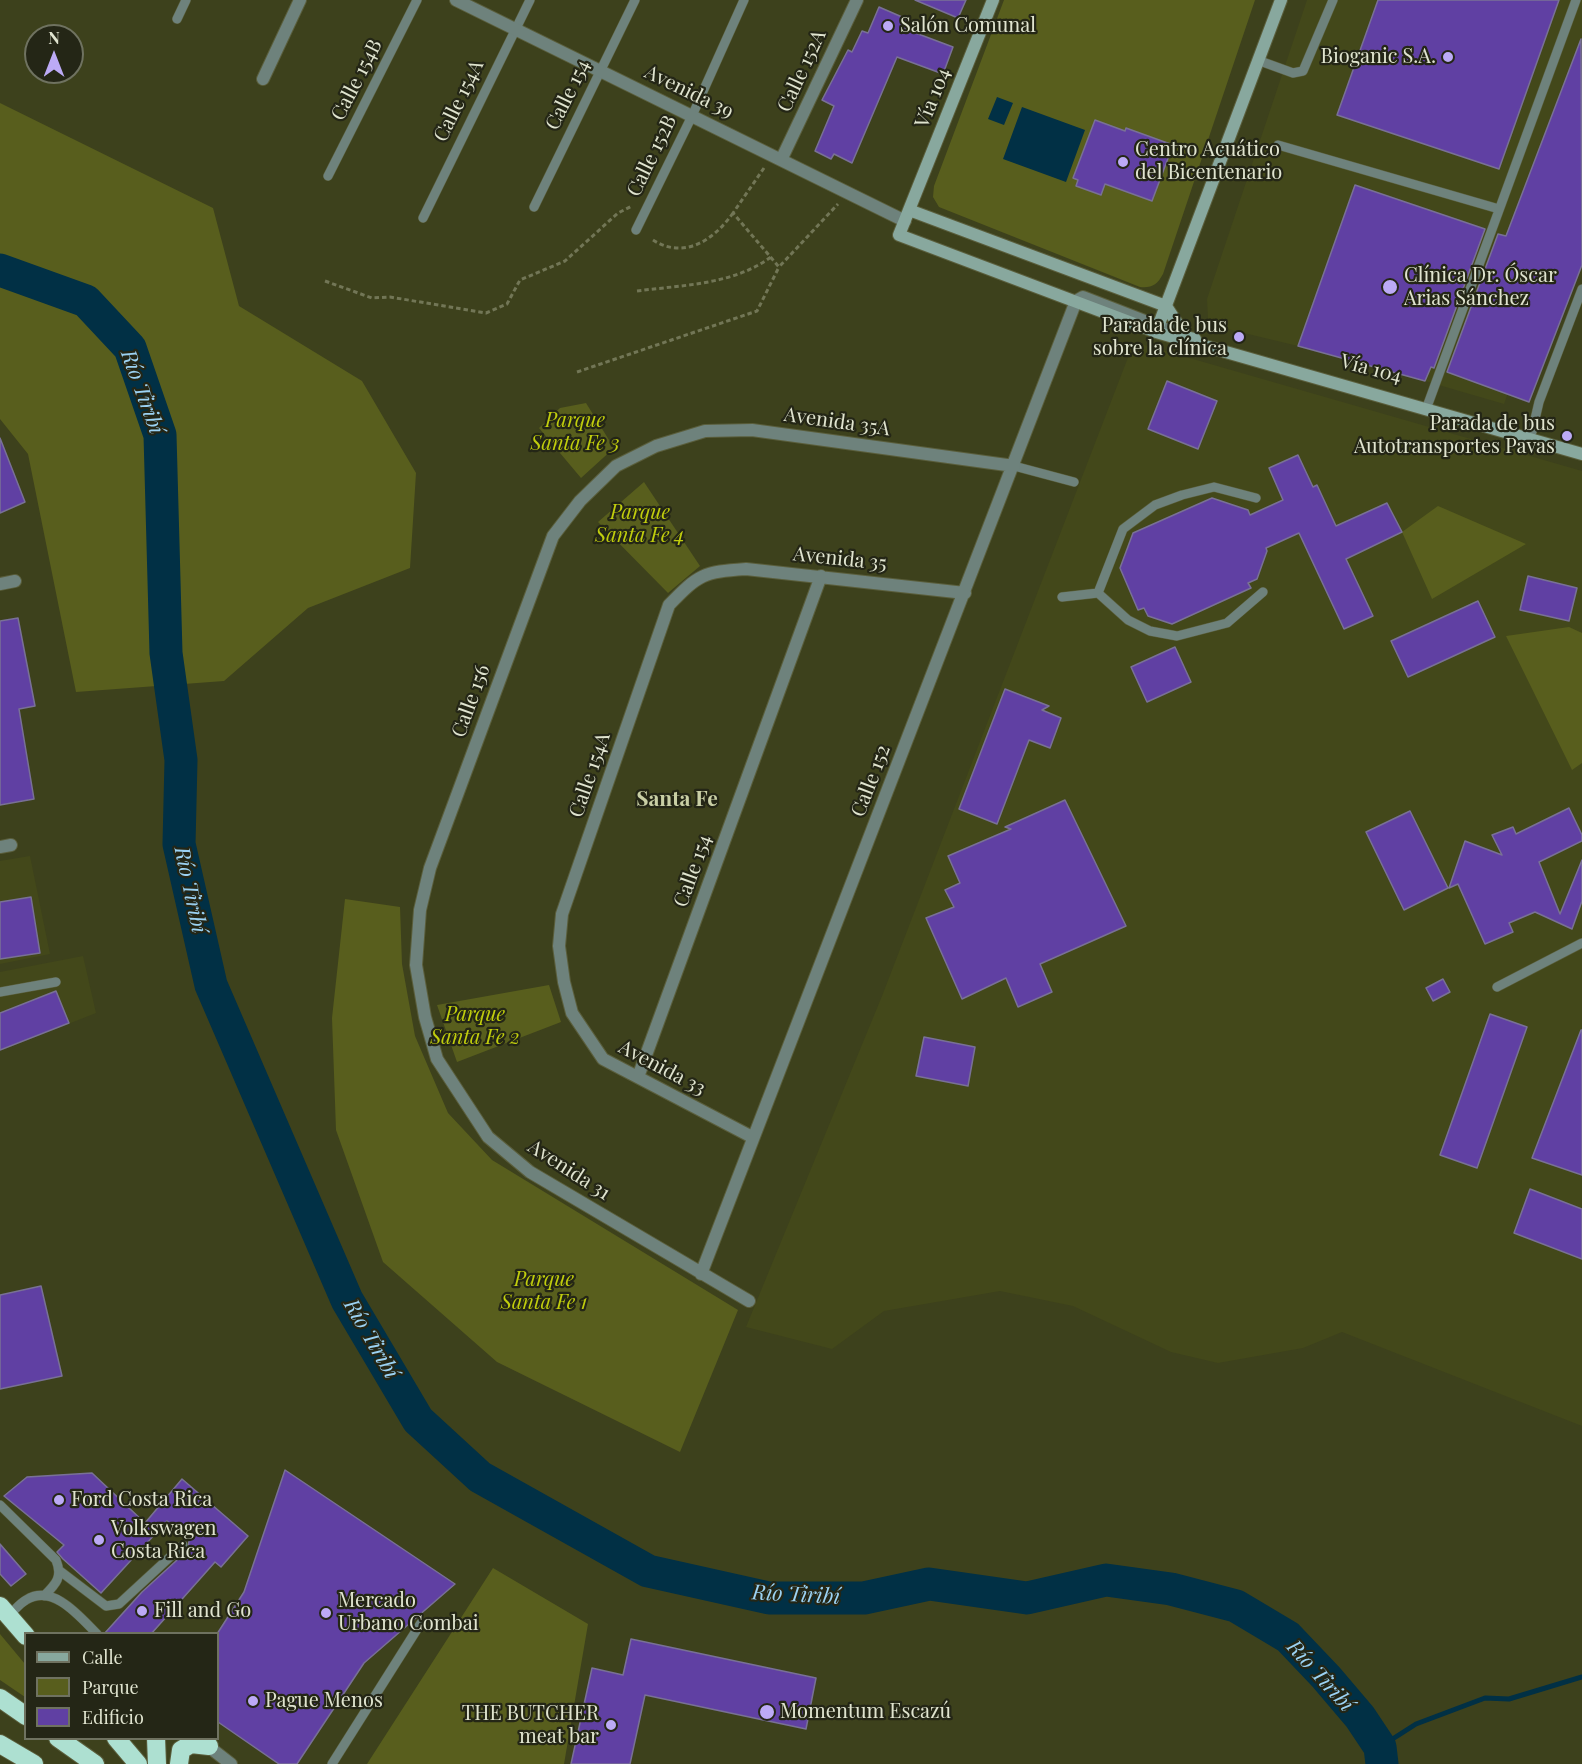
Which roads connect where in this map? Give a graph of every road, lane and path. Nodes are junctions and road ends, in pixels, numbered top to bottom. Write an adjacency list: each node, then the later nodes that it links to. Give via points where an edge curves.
1 (186, 0): 15 (lane)
2 (300, 0): 19 (street)
3 (417, 0): 23 (lane, Calle 154B)
4 (456, 0): 16 (street, Avenida 39)
5 (530, 0): 16 (lane, Calle 154A)
6 (635, 0): 18 (lane, Calle 154)
7 (744, 0): 20 (lane, Calle 152B)
8 (857, 0): 22 (street, Calle 152A)
9 (993, 0): 29 (main road, Vía 104)
10 (1281, 0): 17 (main road)
11 (1333, 0): 17 (lane, via 1304,71 1293,73)
12 (1576, 0): 13 (lane)
13 (1571, 15): 14 (lane); 27 (lane)
14 (1582, 17)
15 (177, 19)
16 (516, 29): 18 (street, Avenida 39); 30 (lane, Calle 154A)
17 (1260, 61): 39 (main road)
18 (602, 71): 20 (street, Avenida 39); 26 (lane, Calle 154)
19 (263, 78)
20 (692, 116): 22 (street, Avenida 39); 31 (lane, Calle 152B)
21 (1278, 145): 27 (lane)
22 (778, 156): 24 (street, Avenida 39); 28 (path)
23 (328, 176)
24 (849, 192): 29 (street, Avenida 39); 34 (path)
25 (634, 205): 35 (path, via 618,213 565,261 520,280 507,304 486,313 390,297 372,298)
26 (534, 207)
27 (1499, 209): 43 (lane)
28 (733, 213): 32 (path, via 721,230 698,245 673,247); 33 (path)
29 (907, 215): 38 (main road, Vía 104, via 899,235); 39 (main road)
30 (423, 218)
31 (636, 230)
32 (653, 240)
33 (771, 257): 34 (path); 37 (path, via 736,276)
34 (779, 267): 42 (path, via 757,311)
35 (325, 281)
36 (1582, 289): 44 (lane, via 1539,402)
37 (637, 291)
38 (1076, 301): 40 (main road, Vía 104); 48 (street, Calle 152)
39 (1166, 306): 40 (main road); 41 (main road)
40 (1157, 329): 41 (street); 47 (main road, Vía 104)
41 (1186, 337): 43 (main road, Vía 104)
42 (577, 372)
43 (1428, 404): 44 (main road, Vía 104)
44 (1532, 432): 46 (main road, Vía 104)
45 (656, 446): 48 (street, Avenida 35A, via 705,431 752,430); 64 (street, Calle 156, via 616,466 580,501 553,536 430,868 420,910 416,965)
46 (1582, 446)
47 (1582, 454)
48 (1014, 466): 49 (lane); 56 (street, Calle 152)
49 (1074, 482)
50 (1256, 498): 57 (lane, via 1214,487 1155,505 1123,529)
51 (710, 571): 52 (street, Avenida 35, via 746,569); 63 (street, Calle 154A, via 687,585 669,605 562,914 559,946)
52 (821, 576): 56 (street, Avenida 35); 65 (street, Calle 154)
53 (15, 581): 54 (street)
54 (0, 584)
55 (1263, 592): 57 (lane, via 1227,623 1177,636 1150,631 1128,620)
56 (965, 593): 66 (street, Calle 152)
57 (1098, 593): 58 (lane)
58 (1062, 597)
59 (1582, 943): 61 (lane)
60 (56, 982): 62 (lane)
61 (1497, 987)
62 (0, 992)
63 (572, 1013): 65 (street, Avenida 33, via 603,1059)
64 (425, 1017): 67 (street, Avenida 31, via 437,1059 488,1137 530,1172)
65 (638, 1077): 66 (street, Avenida 33)
66 (752, 1137): 67 (street, Calle 152)
67 (701, 1274): 68 (street, Avenida 31)
68 (749, 1301)
69 (0, 1505): 71 (lane, via 56,1560)
70 (183, 1545): 71 (lane, via 119,1604 111,1606)
71 (60, 1571): 72 (lane, via 58,1581)
72 (44, 1596): 73 (lane, via 27,1599); 76 (lane, via 64,1602)
73 (7, 1614): 75 (street); 77 (highway)
74 (421, 1623): 91 (lane)
75 (30, 1632)
76 (95, 1632)
77 (24, 1634)
78 (0, 1698): 79 (highway)
79 (24, 1715)
80 (61, 1740): 86 (highway)
81 (118, 1740): 87 (highway)
82 (156, 1740): 88 (highway)
83 (204, 1742): 89 (highway, via 185,1746); 90 (street)
84 (0, 1744): 85 (highway)
85 (34, 1764)
86 (95, 1764)
87 (138, 1764)
88 (157, 1764)
89 (179, 1764)
90 (231, 1764)
91 (332, 1764)

